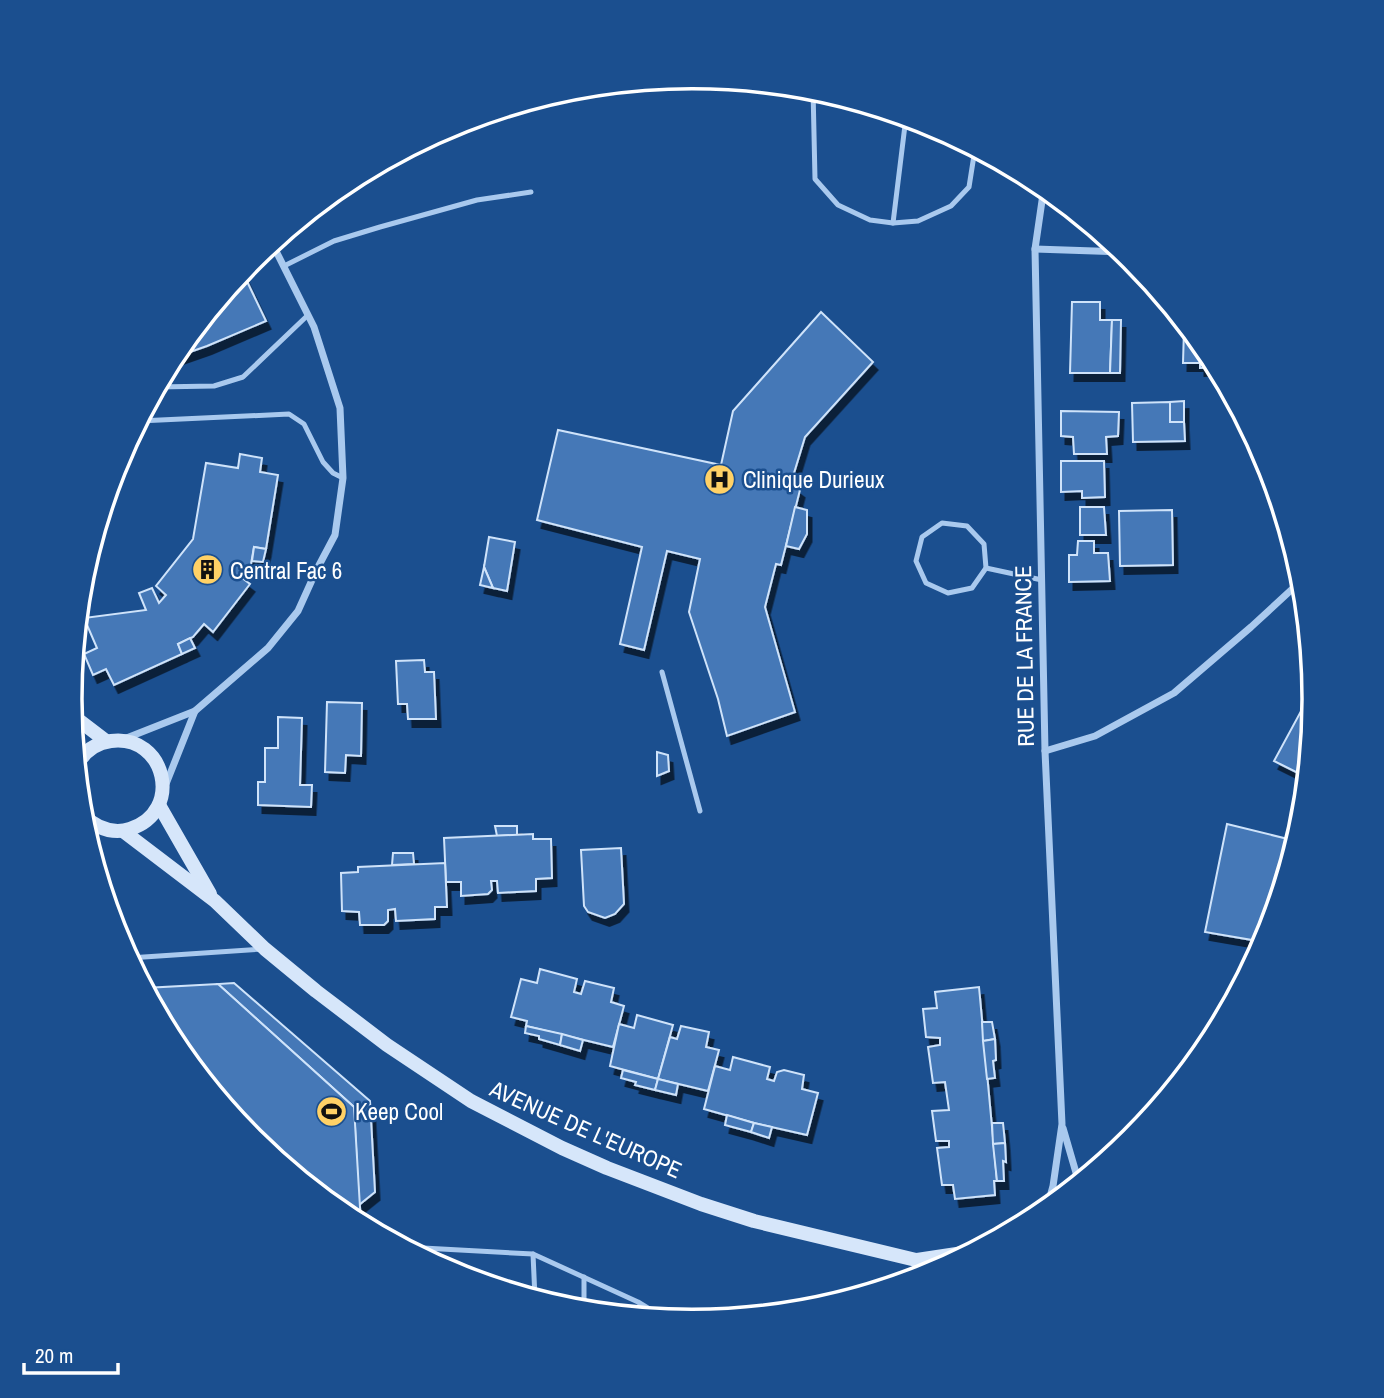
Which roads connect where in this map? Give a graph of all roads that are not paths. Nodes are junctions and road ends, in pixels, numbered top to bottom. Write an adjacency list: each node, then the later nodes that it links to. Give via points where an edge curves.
1 (813, 102): 6 (lane, via 815,179 838,205 870,220)
2 (905, 128): 6 (lane)
3 (974, 158): 6 (lane, via 970,187 951,206 918,221)
4 (531, 192): 10 (lane, via 477,200 380,227)
5 (1042, 200): 7 (street, RUE DE LA FRANCE)
6 (893, 223)
7 (1035, 249): 8 (street); 16 (street, RUE DE LA FRANCE)
8 (1106, 252)
9 (277, 253): 10 (street)
10 (284, 266): 11 (street)
11 (308, 315): 12 (lane, via 243,377 214,386); 14 (street, via 340,408)
12 (168, 387)
13 (150, 421): 14 (lane, via 289,414 304,425 323,462)
14 (343, 478): 19 (street, via 335,534 298,611 268,648)
15 (986, 568): 15 (lane, via 972,588 948,593 926,583 916,561 922,537 942,523 967,526 984,544); 16 (lane)
16 (1042, 580): 22 (street, RUE DE LA FRANCE)
17 (1292, 589): 22 (street, via 1174,693 1095,736)
18 (662, 672): 25 (lane)
19 (195, 711): 21 (street); 24 (street)
20 (83, 722): 21 (street)
21 (114, 741): 23 (street); 24 (street, AVENUE DE L'EUROPE, via 135,744 157,762)
22 (1045, 751): 31 (street, RUE DE LA FRANCE)
23 (85, 753)
24 (161, 798): 27 (street, via 151,817); 28 (street, AVENUE DE L'EUROPE)
25 (700, 811)
26 (96, 828): 27 (street)
27 (123, 831): 28 (street, AVENUE DE L'EUROPE)
28 (215, 901): 29 (street, AVENUE DE L'EUROPE)
29 (265, 949): 30 (lane); 37 (street, AVENUE DE L'EUROPE, via 387,1045 471,1101 562,1148 754,1221)
30 (140, 957)
31 (1062, 1124): 32 (street, RUE DE LA FRANCE); 33 (street, RUE DE LA FRANCE)
32 (1076, 1172)
33 (1052, 1191)
34 (429, 1249): 35 (lane)
35 (533, 1254): 39 (lane); 40 (lane)
36 (937, 1257): 37 (street, AVENUE DE L'EUROPE)
37 (916, 1260): 38 (street, AVENUE DE L'EUROPE)
38 (923, 1263)
39 (584, 1277): 41 (lane); 42 (lane)
40 (535, 1288)
41 (584, 1299)
42 (645, 1306)

